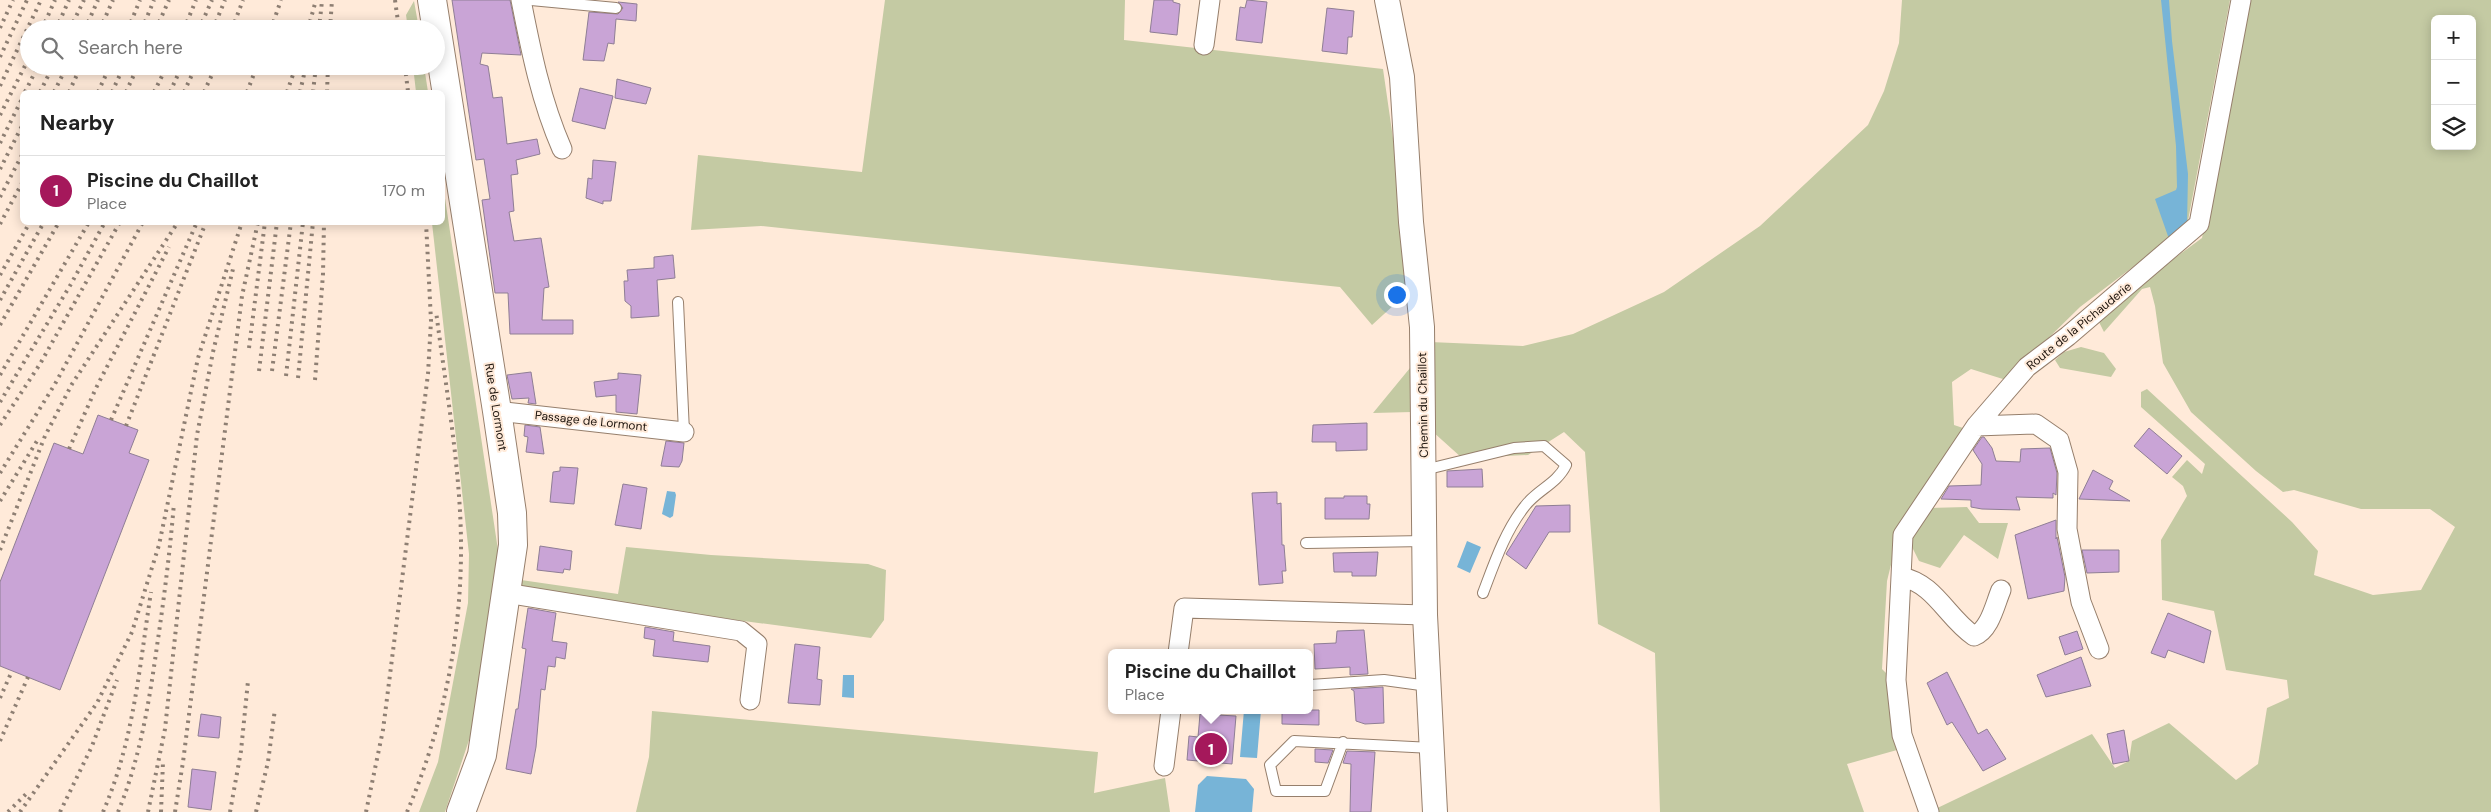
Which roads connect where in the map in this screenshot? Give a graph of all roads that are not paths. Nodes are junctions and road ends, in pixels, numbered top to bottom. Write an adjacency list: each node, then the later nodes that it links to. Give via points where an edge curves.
1 (432, 0): 8 (main road, Rue de Lormont)
2 (521, 0): 11 (street, via 533,63)
3 (531, 0): 7 (lane)
4 (1210, 0): 9 (street)
5 (1387, 0): 16 (street, Chemin du Chaillot, via 1402,78 1411,222 1422,327)
6 (2241, 0): 14 (street, Route de la Pichauderie, via 2199,224 2027,367)
7 (616, 8)
8 (435, 20)
9 (1204, 44)
10 (444, 75): 13 (main road, Rue de Lormont)
11 (562, 149)
12 (678, 302): 15 (lane)
13 (497, 411): 15 (street, Passage de Lormont); 21 (main road, Rue de Lormont, via 512,513 513,545)
14 (1976, 426): 19 (street, Route de la Pichauderie, via 1903,535); 25 (street, via 2036,424 2059,440 2068,472 2067,529 2081,602)
15 (684, 432)
16 (1424, 470): 17 (street, Chemin du Chaillot); 22 (lane, via 1514,448 1544,446 1566,465 1561,475 1526,505 1499,552)
17 (1425, 541): 18 (lane); 23 (street, Chemin du Chaillot)
18 (1306, 544)
19 (1901, 577): 20 (street, via 1914,580 1935,596 1974,636 1980,634 1987,624); 35 (street, Route de la Pichauderie, via 1896,680 1902,735)
20 (2000, 590)
21 (506, 593): 28 (street, via 741,631 758,644); 33 (main road, Rue de Lormont, via 482,754)
22 (1483, 593)
23 (1426, 615): 24 (street, via 1184,608); 27 (street, Chemin du Chaillot)
24 (1179, 649)
25 (2099, 649)
26 (1313, 685): 27 (lane, via 1384,680)
27 (1429, 686): 31 (street, Chemin du Chaillot)
28 (750, 700)
29 (1170, 714): 32 (street)
30 (1343, 742): 30 (lane, via 1294,741 1270,765 1276,791 1325,791); 31 (lane)
31 (1432, 748): 34 (street, Chemin du Chaillot)
32 (1164, 766)
33 (461, 812)
34 (1435, 812)
35 (1929, 812)

